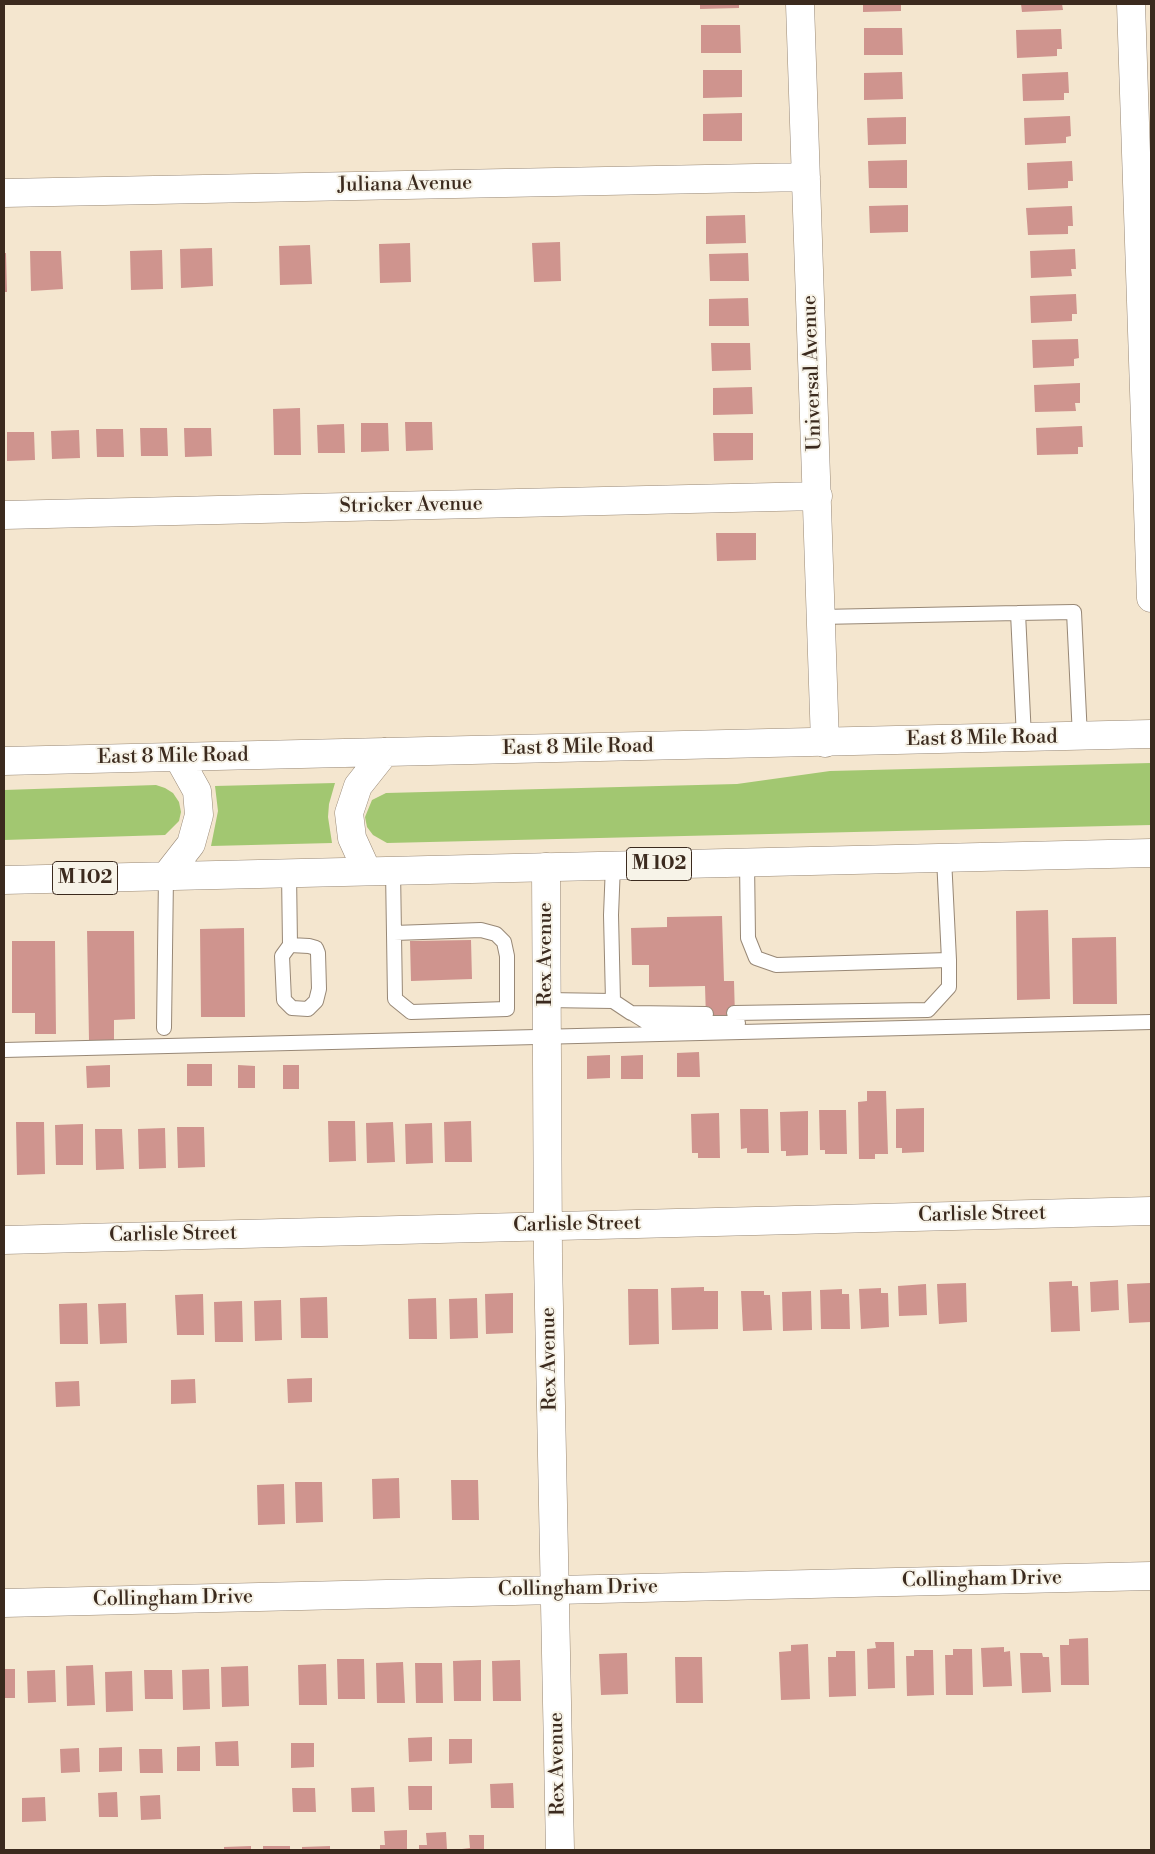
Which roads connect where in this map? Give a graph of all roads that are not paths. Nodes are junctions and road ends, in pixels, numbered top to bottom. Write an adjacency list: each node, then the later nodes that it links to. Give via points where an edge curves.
1 (800, 4): 3 (main road, Universal Avenue)
2 (1131, 4): 7 (main road)
3 (806, 177): 4 (main road, Juliana Avenue); 5 (main road, Universal Avenue)
4 (4, 193)
5 (818, 496): 6 (main road, Stricker Avenue); 9 (main road, Universal Avenue)
6 (4, 515)
7 (1151, 598)
8 (1018, 613): 9 (lane); 11 (lane, via 1074,612); 12 (lane)
9 (820, 617): 13 (main road, Universal Avenue)
10 (1151, 734): 11 (main road, East 8 Mile Road)
11 (1080, 737): 12 (main road, East 8 Mile Road)
12 (1024, 738): 13 (main road, East 8 Mile Road)
13 (825, 743): 14 (main road, East 8 Mile Road)
14 (385, 752): 15 (main road, East 8 Mile Road); 22 (main road, via 358,786 349,813 352,838)
15 (178, 757): 16 (main road, East 8 Mile Road); 24 (main road, via 197,791 199,815 191,844)
16 (4, 761)
17 (1151, 853): 18 (main road, M 102)
18 (944, 858): 19 (main road, M 102); 28 (lane)
19 (747, 862): 20 (main road, M 102); 28 (lane, via 748,938 756,958 776,965)
20 (613, 866): 21 (main road, M 102); 30 (lane)
21 (546, 867): 22 (main road, M 102); 29 (main road, Rex Avenue)
22 (380, 870): 23 (main road, M 102); 26 (lane)
23 (289, 873): 24 (main road, M 102); 27 (lane)
24 (166, 876): 25 (main road, M 102); 36 (lane)
25 (4, 880)
26 (394, 933): 26 (lane, via 395,999 411,1012 507,1009 507,956 504,942 496,934 481,930)
27 (290, 946): 27 (lane, via 282,956 284,1000 292,1008 308,1008 316,1001 319,989 318,953 316,948 309,946)
28 (948, 960): 31 (lane, via 948,987 928,1010)
29 (546, 1000): 30 (lane); 37 (main road, Rex Avenue)
30 (613, 1001): 32 (lane)
31 (778, 1012): 32 (lane, via 752,1023 648,1024); 33 (lane)
32 (631, 1013): 34 (lane)
33 (734, 1013)
34 (706, 1014)
35 (1151, 1022): 37 (lane)
36 (164, 1028)
37 (546, 1037): 38 (lane); 40 (main road, Rex Avenue)
38 (4, 1050)
39 (1151, 1211): 40 (main road, Carlisle Street)
40 (548, 1226): 41 (main road, Carlisle Street); 43 (main road, Rex Avenue)
41 (4, 1240)
42 (1151, 1576): 43 (main road, Collingham Drive)
43 (555, 1590): 44 (main road, Collingham Drive); 45 (main road, Rex Avenue)
44 (4, 1603)
45 (560, 1850)

